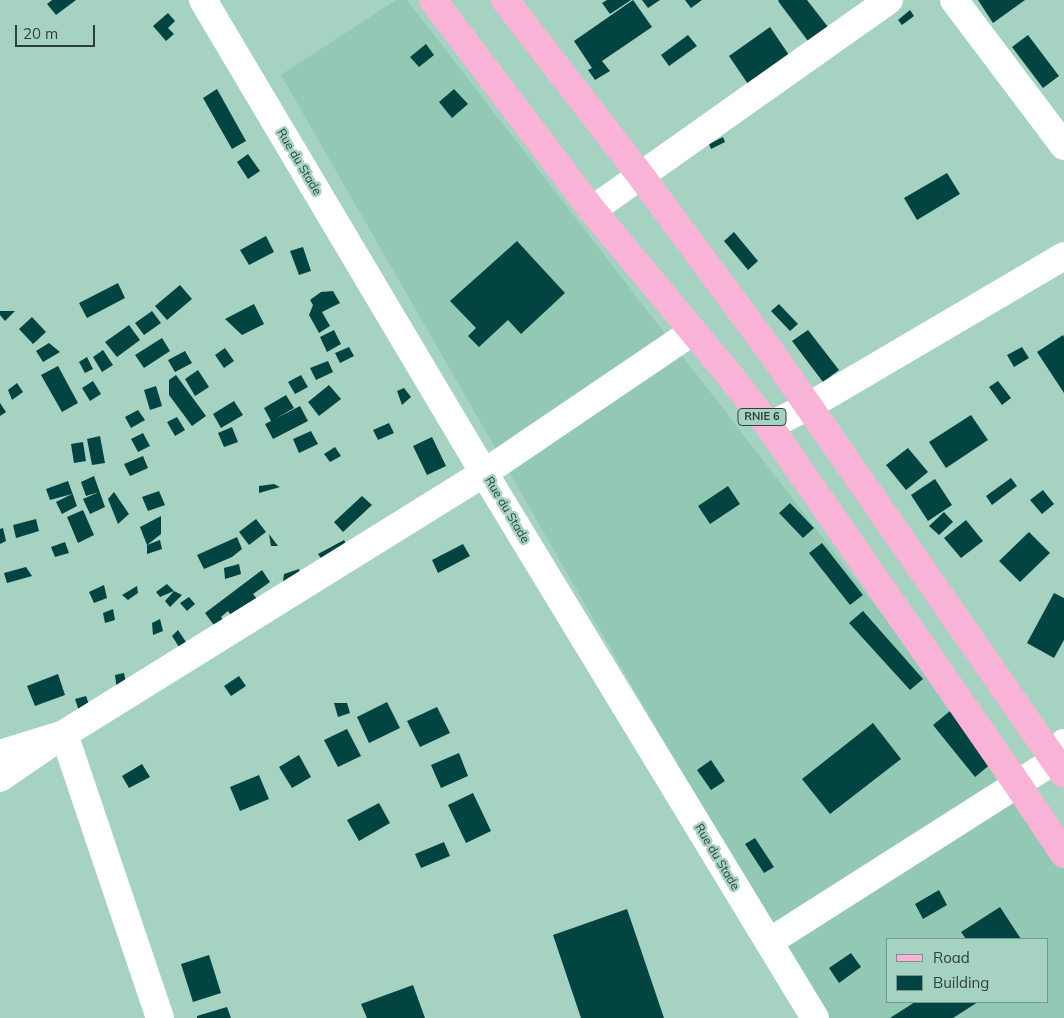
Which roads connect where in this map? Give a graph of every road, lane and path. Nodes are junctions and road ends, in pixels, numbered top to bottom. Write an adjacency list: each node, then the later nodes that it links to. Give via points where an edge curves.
1 (203, 0): 13 (street, Rue du Stade)
2 (433, 0): 8 (main road, RNIE 6)
3 (504, 0): 7 (main road)
4 (889, 0): 7 (street)
5 (954, 0): 6 (street)
6 (1064, 146)
7 (641, 176): 8 (street); 11 (main road)
8 (592, 210): 10 (main road, RNIE 6)
9 (1064, 256): 11 (street)
10 (692, 332): 12 (main road, RNIE 6); 13 (street)
11 (809, 406): 12 (street); 16 (main road)
12 (769, 426): 18 (main road, RNIE 6)
13 (484, 473): 14 (street); 20 (street, Rue du Stade)
14 (64, 734): 15 (street); 17 (street); 21 (street)
15 (0, 754)
16 (1061, 759): 18 (street)
17 (0, 778)
18 (1018, 785): 19 (main road, RNIE 6); 20 (street)
19 (1064, 854)
20 (769, 942): 22 (street, Rue du Stade)
21 (160, 1018)
22 (814, 1018)

